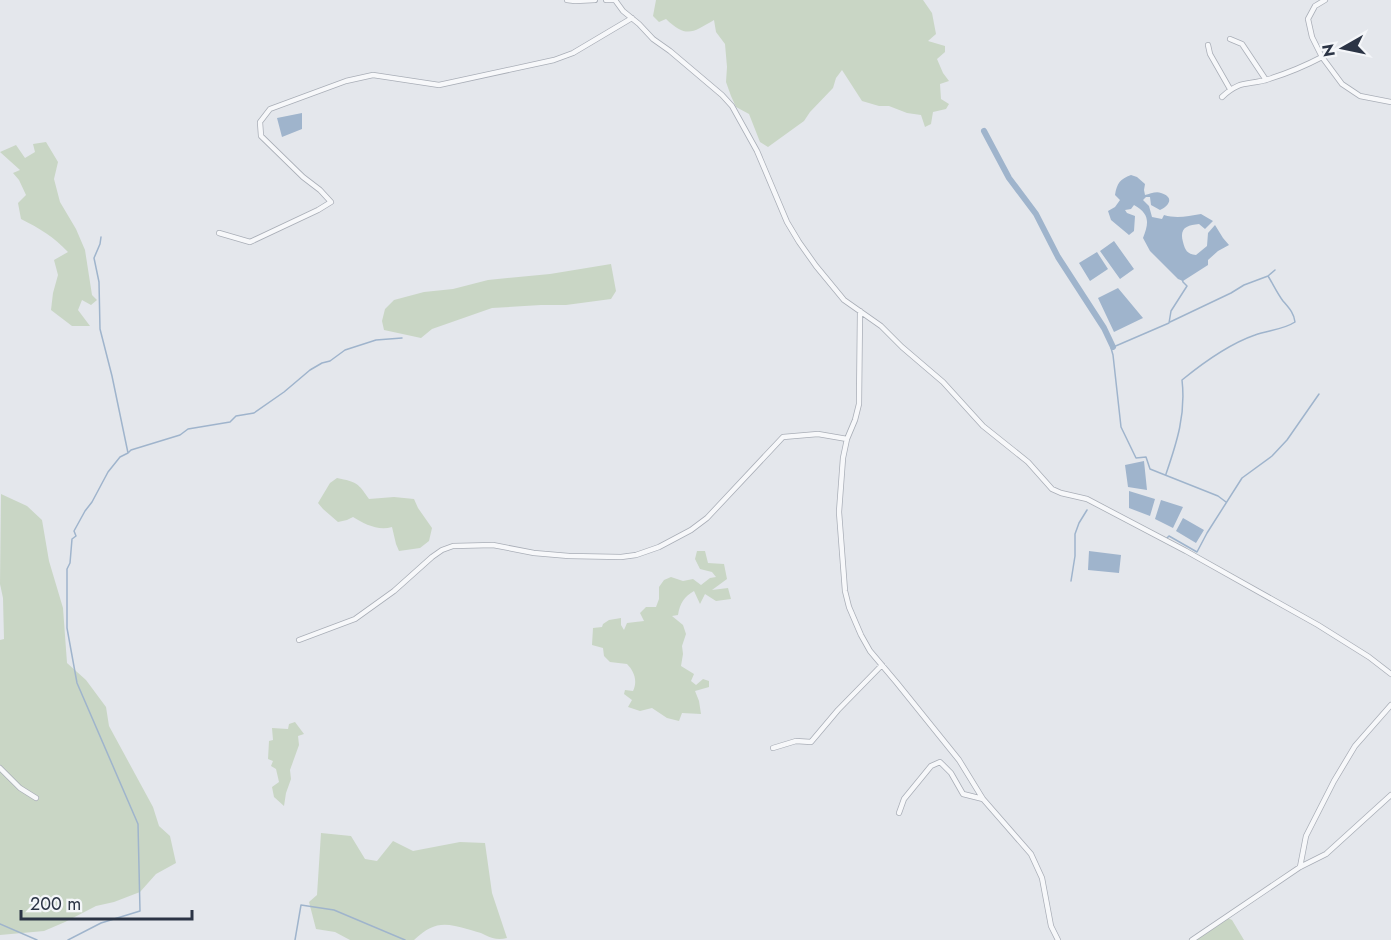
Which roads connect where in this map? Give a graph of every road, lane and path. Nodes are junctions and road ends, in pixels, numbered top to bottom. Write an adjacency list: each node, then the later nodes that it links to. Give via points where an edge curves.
1 (567, 0): 2 (street)
2 (595, 0)
3 (606, 0): 4 (street)
4 (615, 0): 6 (street)
5 (1325, 0): 9 (street, via 1315,6 1308,19)
6 (632, 18): 14 (street, via 554,60 439,85 373,75 346,81 270,110 260,122 261,136 331,202 250,242); 15 (street, via 732,106 799,242 844,300)
7 (1230, 39): 10 (street, via 1242,44)
8 (1208, 45): 11 (street)
9 (1322, 57): 10 (street); 13 (street, via 1342,84 1360,96)
10 (1266, 80): 11 (street)
11 (1230, 89): 12 (street)
12 (1222, 97)
13 (1391, 102)
14 (219, 233)
15 (860, 311): 16 (street, via 859,404); 19 (street, via 943,382 983,426 1028,462 1052,489 1087,499 1186,551 1318,625)
16 (847, 440): 17 (street, via 818,434 783,437 707,518 673,540 636,555 569,556 493,545 453,546 432,557 355,619); 18 (street, via 839,512 845,591 861,635)
17 (299, 640)
18 (882, 664): 21 (street, via 811,742); 25 (street, via 959,760)
19 (1391, 674)
20 (1391, 705): 27 (street, via 1355,746 1334,781 1306,836)
21 (773, 747)
22 (0, 768): 24 (street)
23 (1391, 795): 27 (street, via 1326,854)
24 (36, 798)
25 (983, 799): 26 (street, via 963,794 940,762 931,766 904,799); 28 (street, via 1031,854 1042,878 1051,926)
26 (899, 813)
27 (1300, 867): 29 (street)
28 (1058, 940)
29 (1192, 940)

